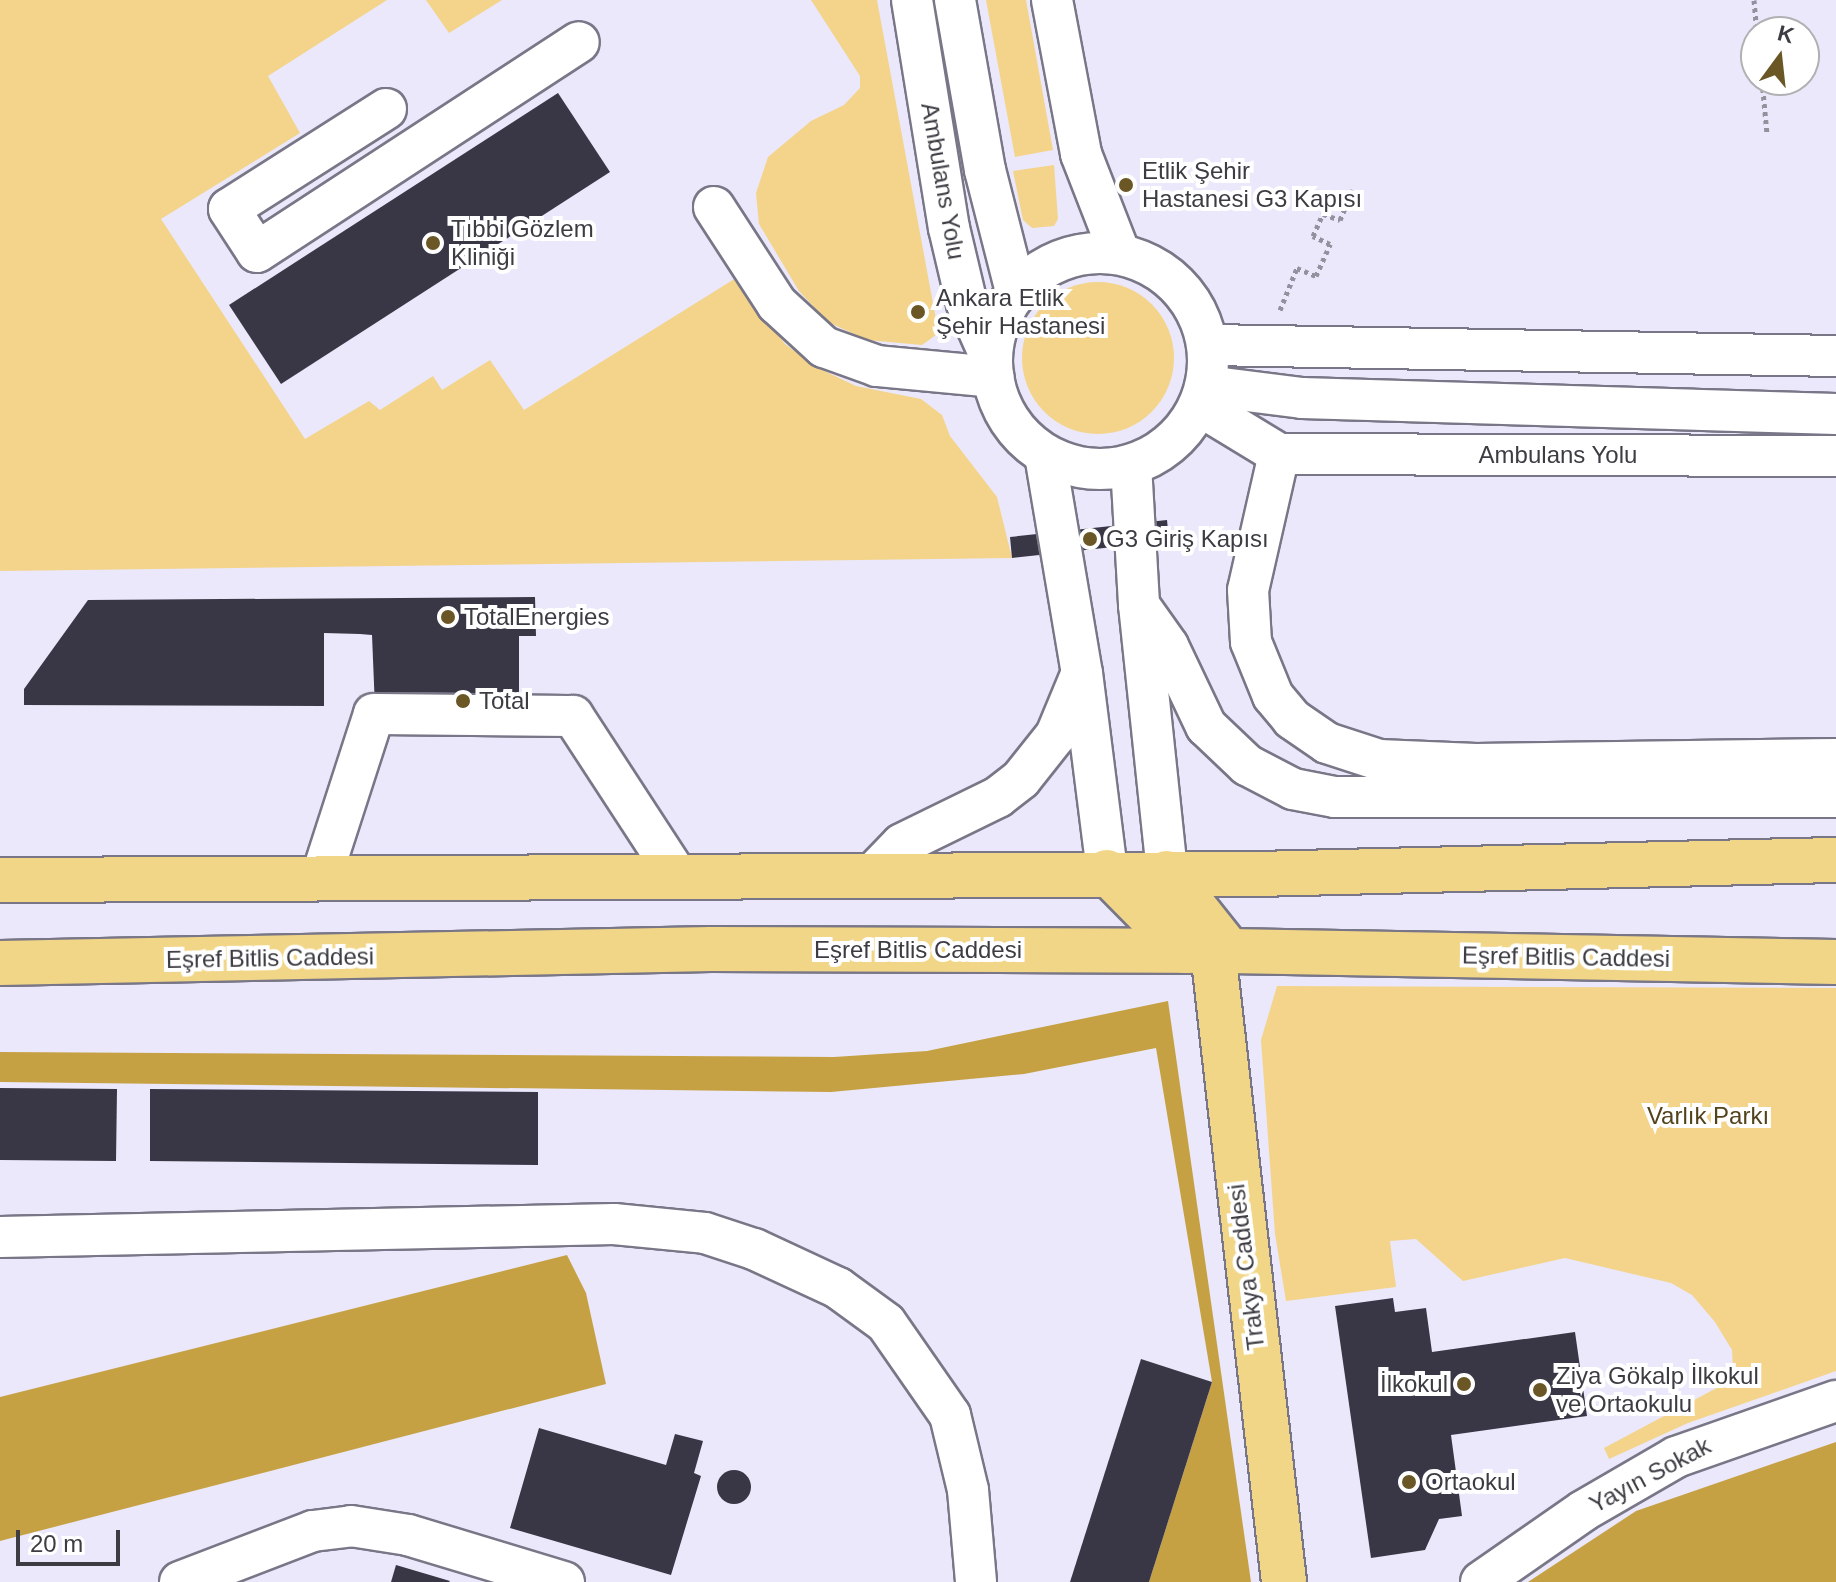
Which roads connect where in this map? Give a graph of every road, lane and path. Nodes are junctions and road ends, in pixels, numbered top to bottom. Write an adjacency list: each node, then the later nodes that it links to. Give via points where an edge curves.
1 (912, 0): 15 (street, Ambulans Yolu, via 949,228 967,304)
2 (955, 0): 11 (street, via 985,170)
3 (1052, 0): 10 (street, via 1081,154)
4 (579, 42): 6 (street, via 257,252 229,209)
5 (1763, 96): 7 (path)
6 (386, 109)
7 (1767, 134)
8 (1353, 190): 12 (path, via 1340,220 1323,214 1313,236 1330,244 1316,276 1297,268)
9 (714, 207): 15 (street, via 777,304 824,347 877,366)
10 (1120, 254): 11 (street, via 1082,254 1046,267); 13 (street, via 1152,266 1179,286 1198,313)
11 (1016, 292): 15 (street, via 998,323)
12 (1274, 343): 13 (street); 14 (street)
13 (1208, 345): 16 (street)
14 (1836, 356)
15 (992, 367): 19 (street, via 1008,416)
16 (1203, 396): 17 (street); 18 (street); 21 (street, via 1171,442)
17 (1836, 414)
18 (1279, 454): 20 (street, Ambulans Yolu); 24 (street, via 1248,612 1260,671 1292,719 1351,753 1476,764)
19 (1045, 455): 21 (street, via 1075,466); 23 (street)
20 (1836, 456)
21 (1131, 465): 22 (street)
22 (1139, 605): 25 (street, via 1168,646 1206,726 1247,765 1301,791 1335,797); 29 (street)
23 (1082, 673): 27 (street); 28 (street, via 1056,735 1021,779 998,797 902,844)
24 (1836, 759)
25 (1836, 797)
26 (1836, 860): 29 (main road)
27 (1107, 872): 28 (main road); 29 (main road); 33 (main road)
28 (874, 873): 30 (main road)
29 (1167, 873): 33 (main road)
30 (676, 874): 31 (main road); 31 (street, via 573,716 374,714)
31 (321, 878): 32 (main road)
32 (0, 880)
33 (1209, 951): 34 (main road, Eşref Bitlis Caddesi); 35 (main road, Eşref Bitlis Caddesi, via 711,949); 41 (main road, Trakya Caddesi)
34 (1836, 962)
35 (0, 963)
36 (0, 1237): 40 (street, via 614,1224 705,1233 754,1249 838,1288 886,1323 950,1415 968,1490)
37 (1836, 1401): 42 (street, Yayın Sokak, via 1676,1457 1583,1511)
38 (180, 1582): 39 (street, via 313,1531 351,1526 408,1535)
39 (564, 1582)
40 (976, 1582)
41 (1284, 1582)
42 (1481, 1582)

